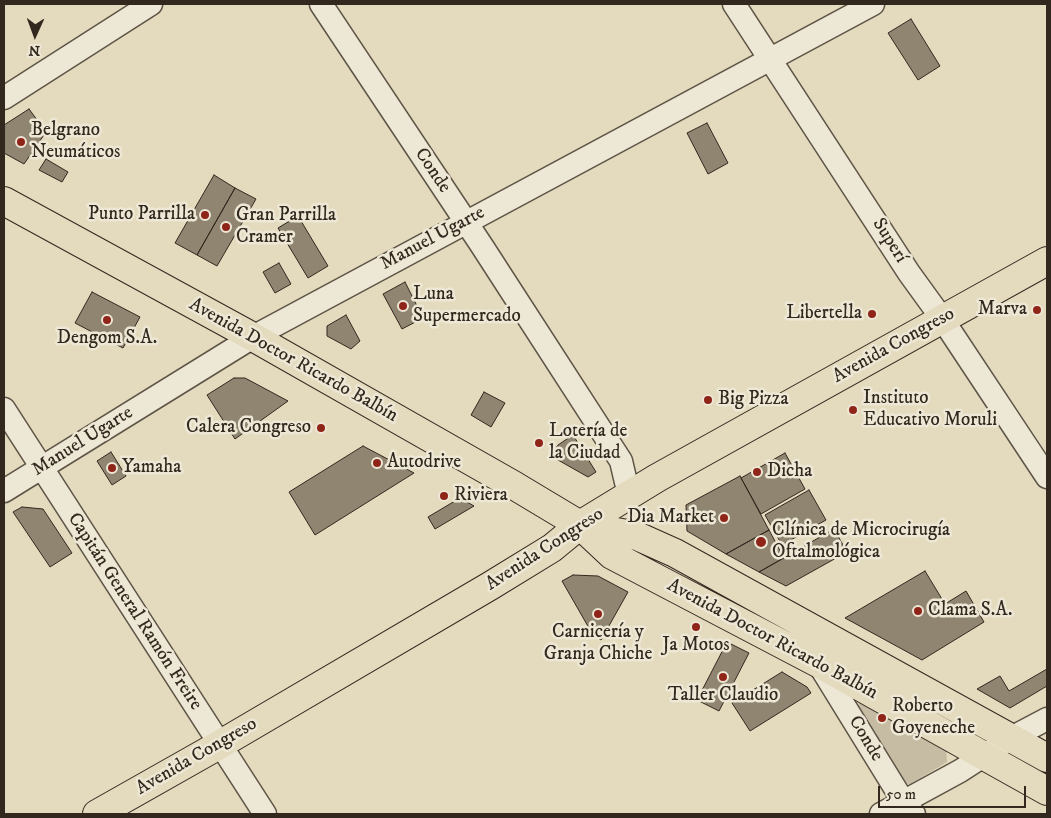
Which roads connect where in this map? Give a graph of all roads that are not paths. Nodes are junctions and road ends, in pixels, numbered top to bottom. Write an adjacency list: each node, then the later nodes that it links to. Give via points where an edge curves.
1 (151, 4): 6 (street)
2 (321, 4): 8 (street, Conde)
3 (734, 4): 5 (street, Superí)
4 (872, 4): 5 (street, Manuel Ugarte)
5 (772, 60): 8 (street, Manuel Ugarte); 10 (street, Superí, via 909,273)
6 (4, 98)
7 (4, 201): 11 (main road, Avenida Doctor Ricardo Balbín)
8 (466, 222): 11 (street, Manuel Ugarte); 16 (street, Conde, via 620,461)
9 (1047, 261): 10 (main road, Avenida Congreso)
10 (943, 320): 14 (street, Superí); 16 (main road, Avenida Congreso)
11 (253, 337): 13 (street, Manuel Ugarte); 17 (main road, Avenida Doctor Ricardo Balbín)
12 (4, 409): 13 (street, Capitán General Ramón Freire)
13 (42, 468): 15 (street, Manuel Ugarte); 22 (street, Capitán General Ramón Freire)
14 (1047, 477)
15 (4, 491)
16 (629, 495): 17 (main road, Avenida Congreso); 18 (main road)
17 (580, 525): 18 (main road, Avenida Doctor Ricardo Balbín); 19 (main road, Avenida Doctor Ricardo Balbín, via 612,555); 22 (main road, Avenida Congreso, via 552,548 490,586)
18 (638, 536): 21 (main road, Avenida Doctor Ricardo Balbín, via 675,553)
19 (818, 663): 23 (main road, Avenida Doctor Ricardo Balbín); 26 (street, Conde)
20 (1047, 719): 21 (street)
21 (1011, 738): 23 (street); 24 (main road, Avenida Doctor Ricardo Balbín)
22 (219, 745): 27 (main road, Avenida Congreso); 28 (street, Capitán General Ramón Freire)
23 (984, 756): 25 (main road, Avenida Doctor Ricardo Balbín); 26 (street)
24 (1047, 758)
25 (1047, 790)
26 (908, 808): 29 (street)
27 (97, 814)
28 (265, 814)
29 (880, 814)

